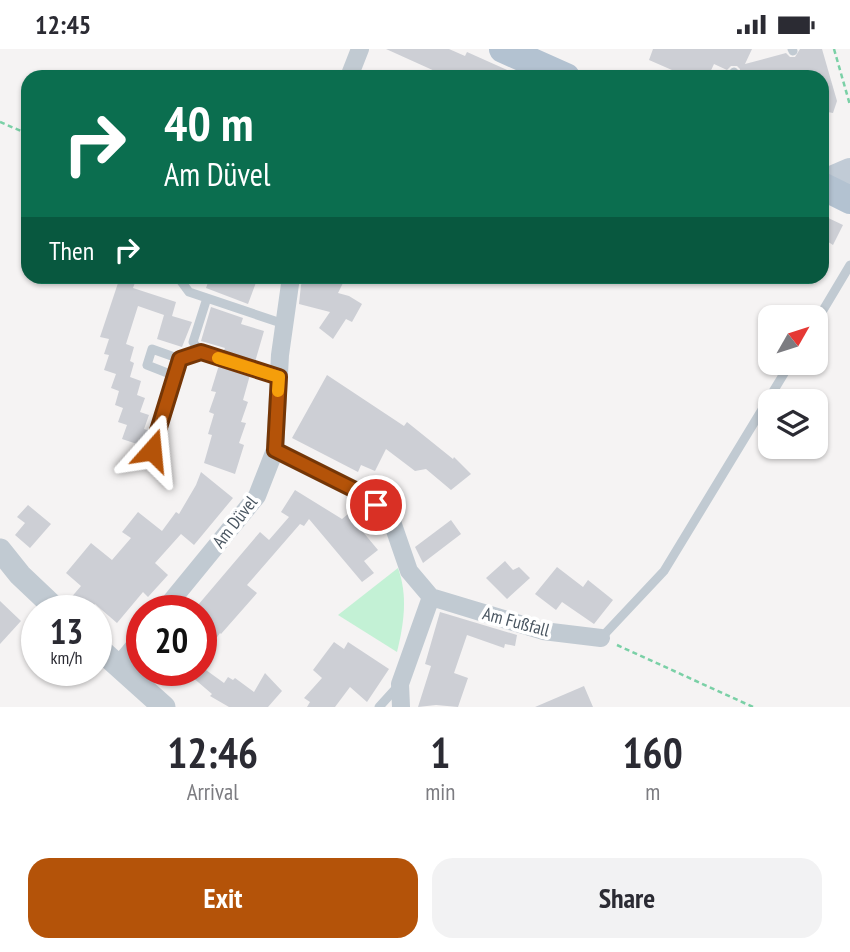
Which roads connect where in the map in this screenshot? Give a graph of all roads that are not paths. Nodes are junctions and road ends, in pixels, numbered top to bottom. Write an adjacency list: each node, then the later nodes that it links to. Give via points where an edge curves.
1 (360, 49): 3 (street)
2 (503, 49): 4 (main road)
3 (352, 70)
4 (550, 70)
5 (850, 171): 6 (main road)
6 (829, 181)
7 (829, 188): 8 (main road)
8 (850, 199)
9 (850, 265): 13 (lane)
10 (184, 284): 12 (lane, via 190,292)
11 (290, 284): 14 (street, Am Düvel)
12 (207, 298): 14 (lane); 15 (lane, via 193,342)
13 (826, 305)
14 (284, 324): 19 (street, Am Düvel)
15 (201, 352): 16 (lane); 19 (lane)
16 (180, 359): 18 (lane); 18 (lane, via 152,349 147,365)
17 (783, 375): 26 (lane, via 664,571)
18 (175, 376): 20 (lane)
19 (279, 377): 21 (street, Am Düvel)
20 (152, 450)
21 (275, 450): 24 (street, Am Düvel, via 257,496); 25 (street, via 361,493 390,516 409,571)
22 (0, 550): 23 (street)
23 (41, 595)
24 (176, 595)
25 (431, 597): 26 (street, Am Fußfall, via 543,632); 30 (street)
26 (601, 638)
27 (126, 656): 29 (street)
28 (112, 661): 29 (street)
29 (118, 666): 31 (street)
30 (400, 684): 32 (lane); 33 (street)
31 (164, 707)
32 (379, 707)
33 (401, 707)

